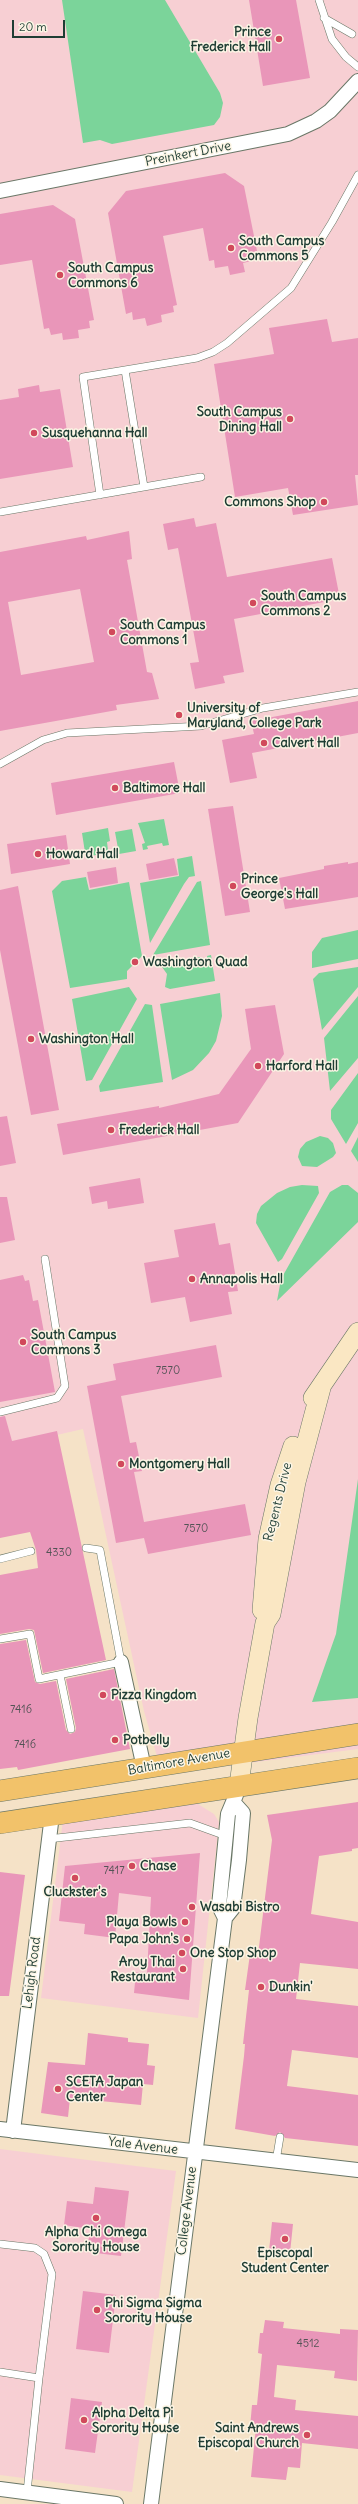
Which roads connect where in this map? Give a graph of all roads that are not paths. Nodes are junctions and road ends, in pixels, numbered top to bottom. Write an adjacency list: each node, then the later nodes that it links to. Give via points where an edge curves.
1 (319, 0): 2 (lane)
2 (324, 18): 3 (lane); 4 (lane, via 339,48)
3 (352, 34)
4 (358, 67)
5 (358, 81): 7 (street, Preinkert Drive, via 330,111 316,121 288,134)
6 (358, 175): 8 (lane, via 298,278 264,313 213,352 197,358)
7 (0, 191)
8 (125, 370): 10 (lane); 11 (lane, via 83,377)
9 (201, 477): 10 (lane)
10 (144, 487): 11 (lane)
11 (100, 495): 12 (lane)
12 (0, 512)
13 (358, 692): 14 (lane, via 263,708 201,726 67,733 43,740)
14 (0, 764)
15 (45, 1259): 17 (lane, via 65,1386 57,1398)
16 (358, 1332): 26 (street, Regents Drive, via 320,1388 298,1475 270,1614 265,1623)
17 (0, 1412)
18 (86, 1548): 22 (lane, via 100,1550)
19 (31, 1552): 20 (lane)
20 (0, 1559)
21 (0, 1639): 23 (lane, via 30,1634 39,1679)
22 (121, 1662): 23 (lane); 27 (street)
23 (60, 1675): 24 (lane)
24 (71, 1729)
25 (358, 1734): 26 (main road, Baltimore Avenue)
26 (242, 1751): 27 (main road, Baltimore Avenue); 30 (street, Regents Drive)
27 (144, 1768): 29 (main road, Baltimore Avenue)
28 (358, 1768): 30 (main road)
29 (0, 1791)
30 (236, 1794): 31 (main road); 33 (street, College Avenue, via 228,1814); 35 (street, College Avenue, via 242,1821 233,1908)
31 (52, 1815): 32 (main road); 34 (street, Lehigh Road)
32 (0, 1823)
33 (226, 1836): 34 (lane, via 190,1823); 35 (street, College Avenue, via 219,1906)
34 (48, 1839): 36 (street, Lehigh Road)
35 (225, 1918): 38 (street, College Avenue)
36 (6, 2130): 38 (street, Yale Avenue)
37 (280, 2137): 39 (lane)
38 (194, 2153): 39 (street, Yale Avenue); 47 (street, College Avenue)
39 (276, 2161): 40 (street, Yale Avenue)
40 (358, 2170)
41 (0, 2244): 43 (lane, via 36,2248 44,2254 52,2274)
42 (0, 2372): 43 (lane)
43 (39, 2378): 45 (lane)
44 (0, 2489): 45 (street)
45 (27, 2492): 46 (street)
46 (116, 2504)
47 (151, 2504)

